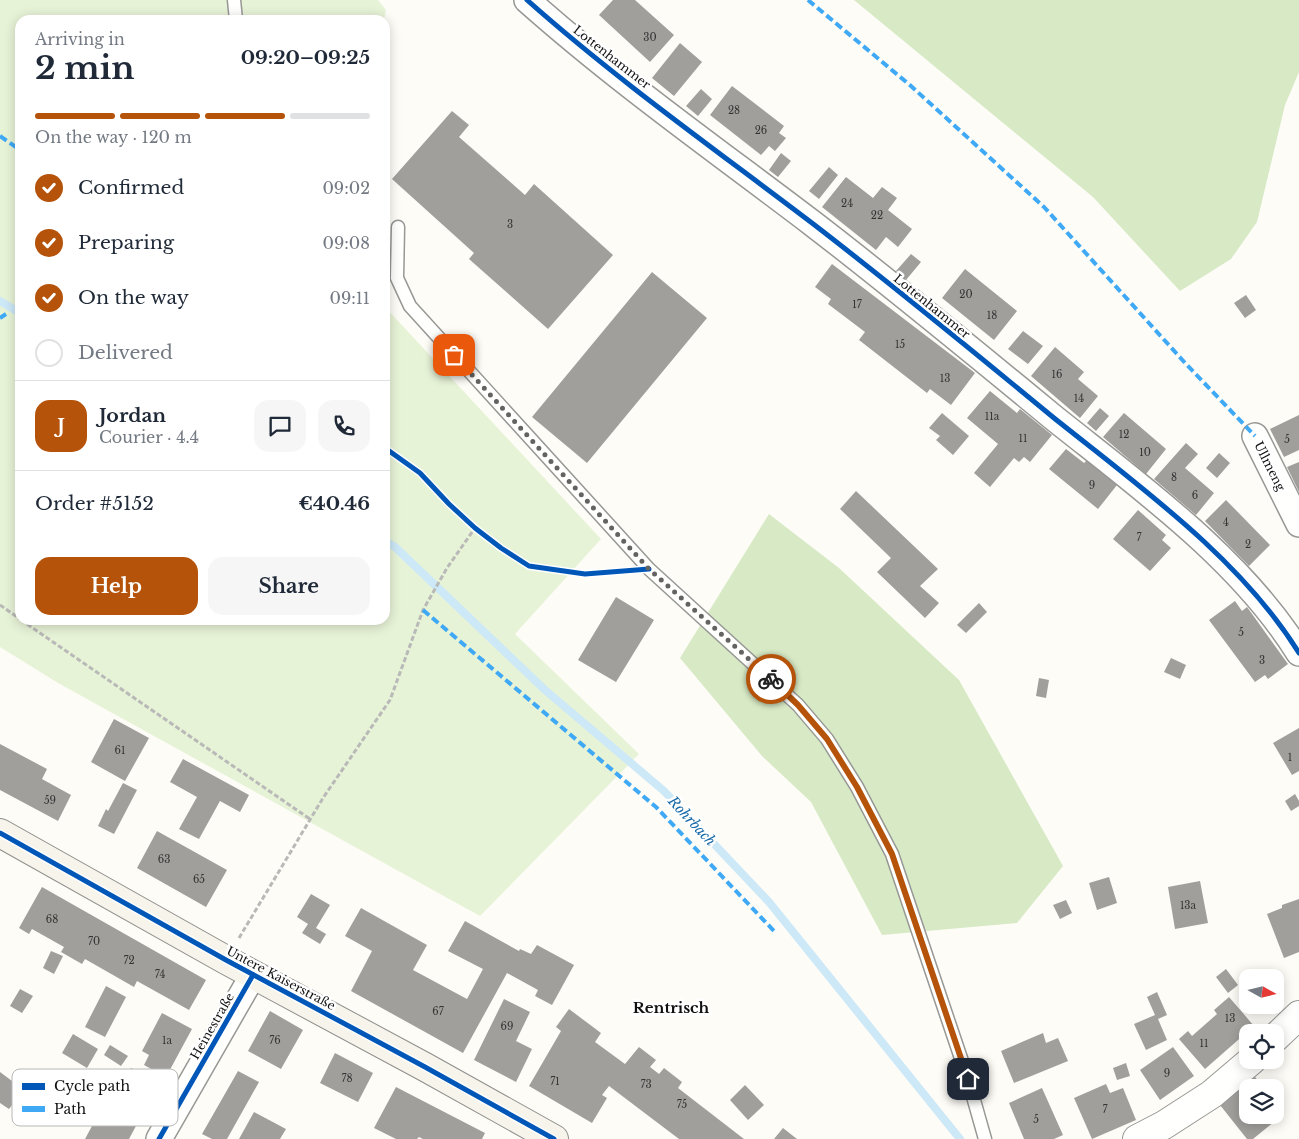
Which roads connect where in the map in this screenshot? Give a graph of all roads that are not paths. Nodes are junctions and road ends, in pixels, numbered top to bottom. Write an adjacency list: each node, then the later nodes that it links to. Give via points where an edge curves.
1 (234, 0): 3 (lane)
2 (527, 0): 7 (street, Lottenhammer, via 572,39 853,255 1184,523 1254,591)
3 (236, 15)
4 (398, 227): 17 (lane, via 397,278 410,306 649,569 798,705 827,739 892,854)
5 (1255, 436): 6 (street, Ullmeng)
6 (1299, 524)
7 (1299, 653)
8 (0, 833): 9 (main road, Untere Kaiserstraße)
9 (253, 975): 13 (street, Heinestraße); 16 (main road, Untere Kaiserstraße)
10 (1299, 1015): 11 (street)
11 (1284, 1029)
12 (1241, 1069): 18 (street, via 1212,1094)
13 (178, 1106)
14 (166, 1126): 15 (street, Heinestraße)
15 (159, 1139)
16 (554, 1139)
17 (985, 1139)
18 (1137, 1139)

